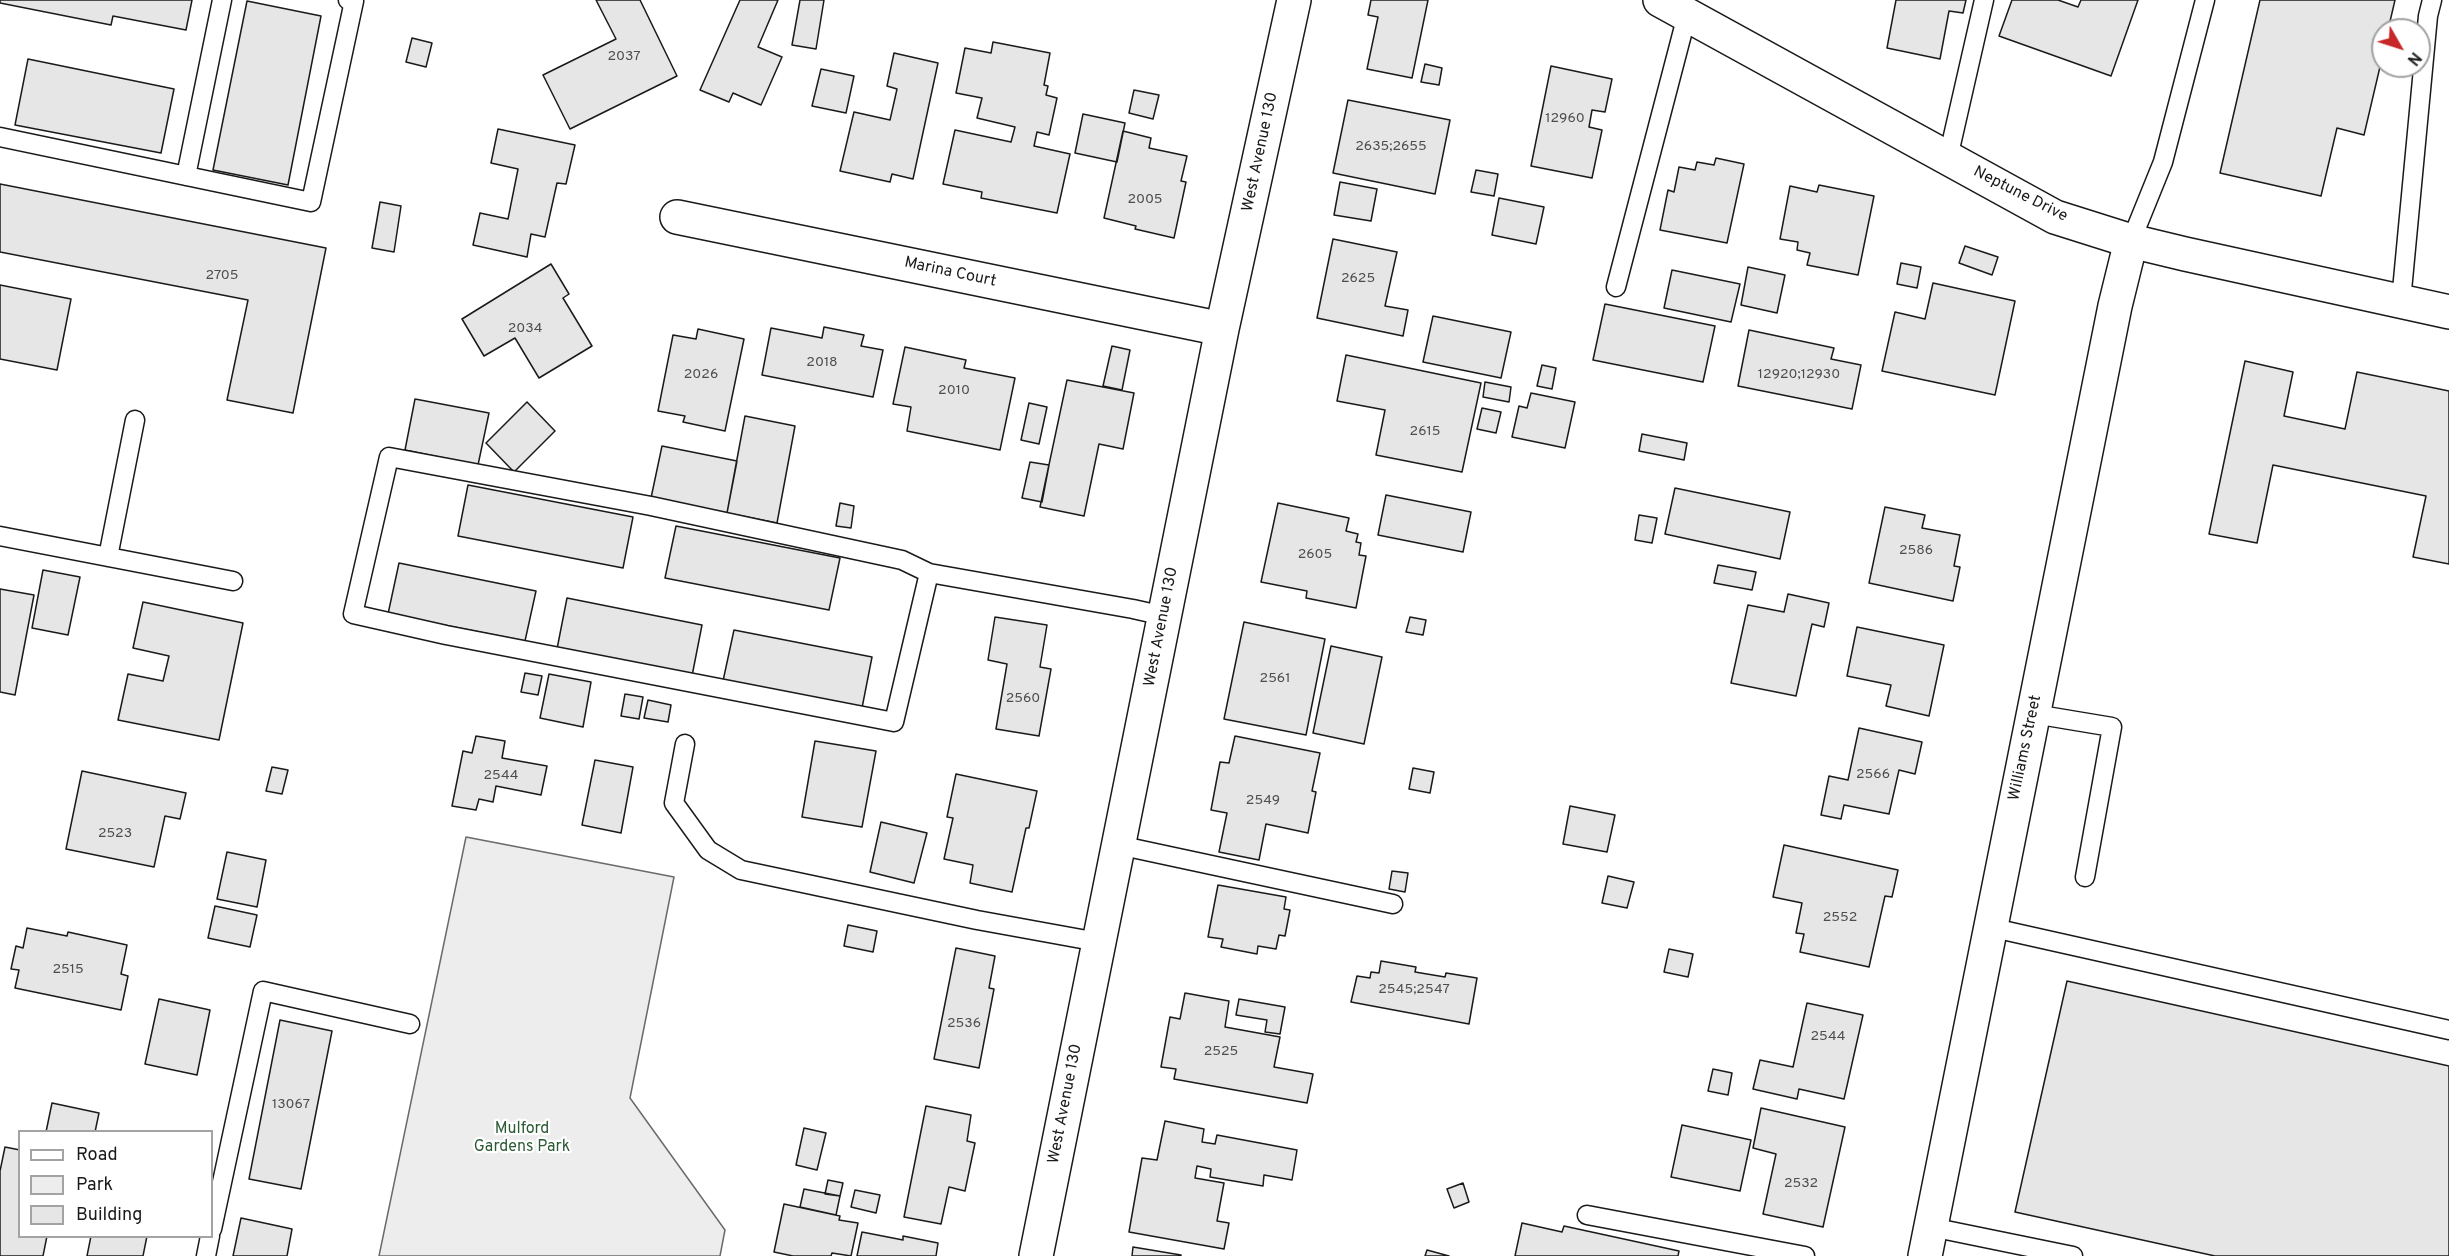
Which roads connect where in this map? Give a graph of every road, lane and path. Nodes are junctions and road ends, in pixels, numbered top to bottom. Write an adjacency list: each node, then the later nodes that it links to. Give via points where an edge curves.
1 (222, 0): 10 (lane)
2 (348, 0): 10 (lane, via 354,1 310,202)
3 (1294, 0): 16 (street, West Avenue 130)
4 (1984, 0): 9 (lane)
5 (2205, 0): 12 (lane, via 2163,162)
6 (2432, 0): 14 (lane)
7 (1673, 8): 9 (street, Neptune Drive); 13 (lane)
8 (0, 137): 10 (lane)
9 (1948, 158): 12 (street, Neptune Drive, via 2055,217)
10 (186, 176)
11 (677, 217): 16 (street, Marina Court)
12 (2131, 241): 14 (street, Neptune Drive); 23 (street, Williams Street)
13 (1616, 287)
14 (2401, 302): 15 (street, Neptune Drive)
15 (2449, 312)
16 (1222, 329): 22 (street, West Avenue 130)
17 (135, 420): 19 (lane)
18 (0, 536): 19 (lane)
19 (108, 557): 21 (lane)
20 (929, 573): 20 (lane, via 902,560 651,506 389,457 353,614 894,722); 22 (lane)
21 (233, 581)
22 (1164, 616): 25 (street, West Avenue 130)
23 (2034, 714): 26 (lane, via 2112,727); 28 (street, Williams Street)
24 (685, 744): 29 (lane, via 674,803 708,850 741,870)
25 (1118, 845): 27 (lane); 29 (street, West Avenue 130)
26 (2085, 877)
27 (1393, 904)
28 (1989, 927): 31 (lane); 35 (street, Williams Street)
29 (1098, 942): 37 (street, West Avenue 130)
30 (410, 1024): 33 (lane, via 263,991)
31 (2449, 1030)
32 (1587, 1215): 38 (lane)
33 (213, 1224)
34 (210, 1238): 36 (lane)
35 (1928, 1241): 39 (lane)
36 (206, 1256)
37 (1036, 1256)
38 (1805, 1256)
39 (2073, 1256)

